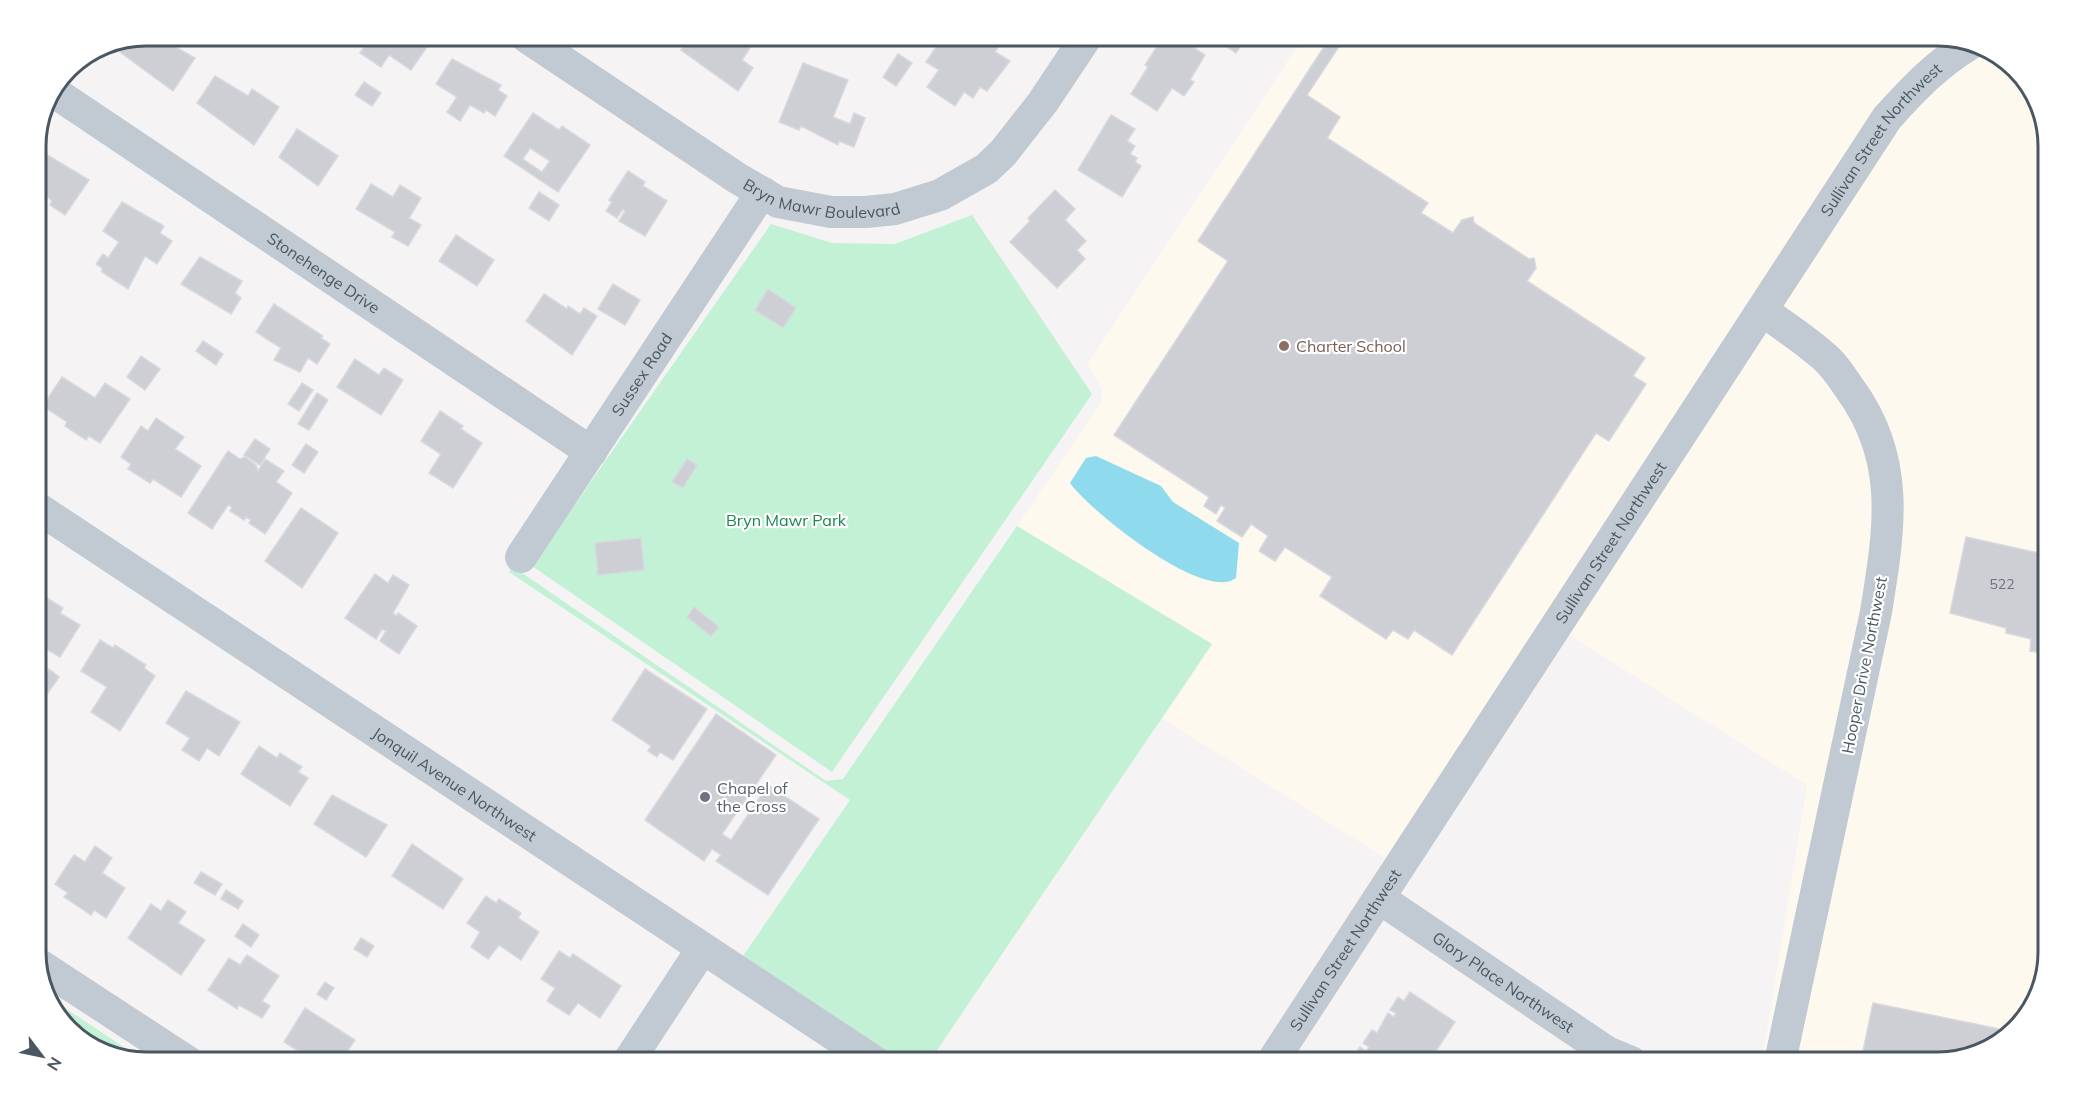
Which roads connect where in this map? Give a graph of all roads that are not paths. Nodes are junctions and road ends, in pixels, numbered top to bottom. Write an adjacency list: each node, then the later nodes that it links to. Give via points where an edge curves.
1 (540, 46): 5 (street, Bryn Mawr Boulevard)
2 (1079, 46): 5 (street, Bryn Mawr Boulevard, via 1043,102 1003,153 986,169 940,195 895,209 831,212 778,201)
3 (1961, 49): 6 (street, Sullivan Street Northwest, via 1922,79 1887,118)
4 (60, 96): 7 (street, Stonehenge Drive)
5 (762, 192): 7 (street, Sussex Road)
6 (1762, 310): 10 (street, Sullivan Street Northwest); 18 (street, Hooper Drive Northwest, via 1822,354 1863,406 1886,463 1889,502 1876,612)
7 (591, 452): 9 (street, Sussex Road)
8 (47, 514): 11 (street, Jonquil Avenue Northwest)
9 (521, 557)
10 (1379, 898): 16 (street, Sullivan Street Northwest); 17 (street, Glory Place Northwest)
11 (702, 949): 14 (street); 15 (street, Jonquil Avenue Northwest)
12 (48, 971): 13 (street)
13 (173, 1052)
14 (634, 1052)
15 (860, 1052)
16 (1279, 1052)
17 (1606, 1052)
18 (1782, 1052)

